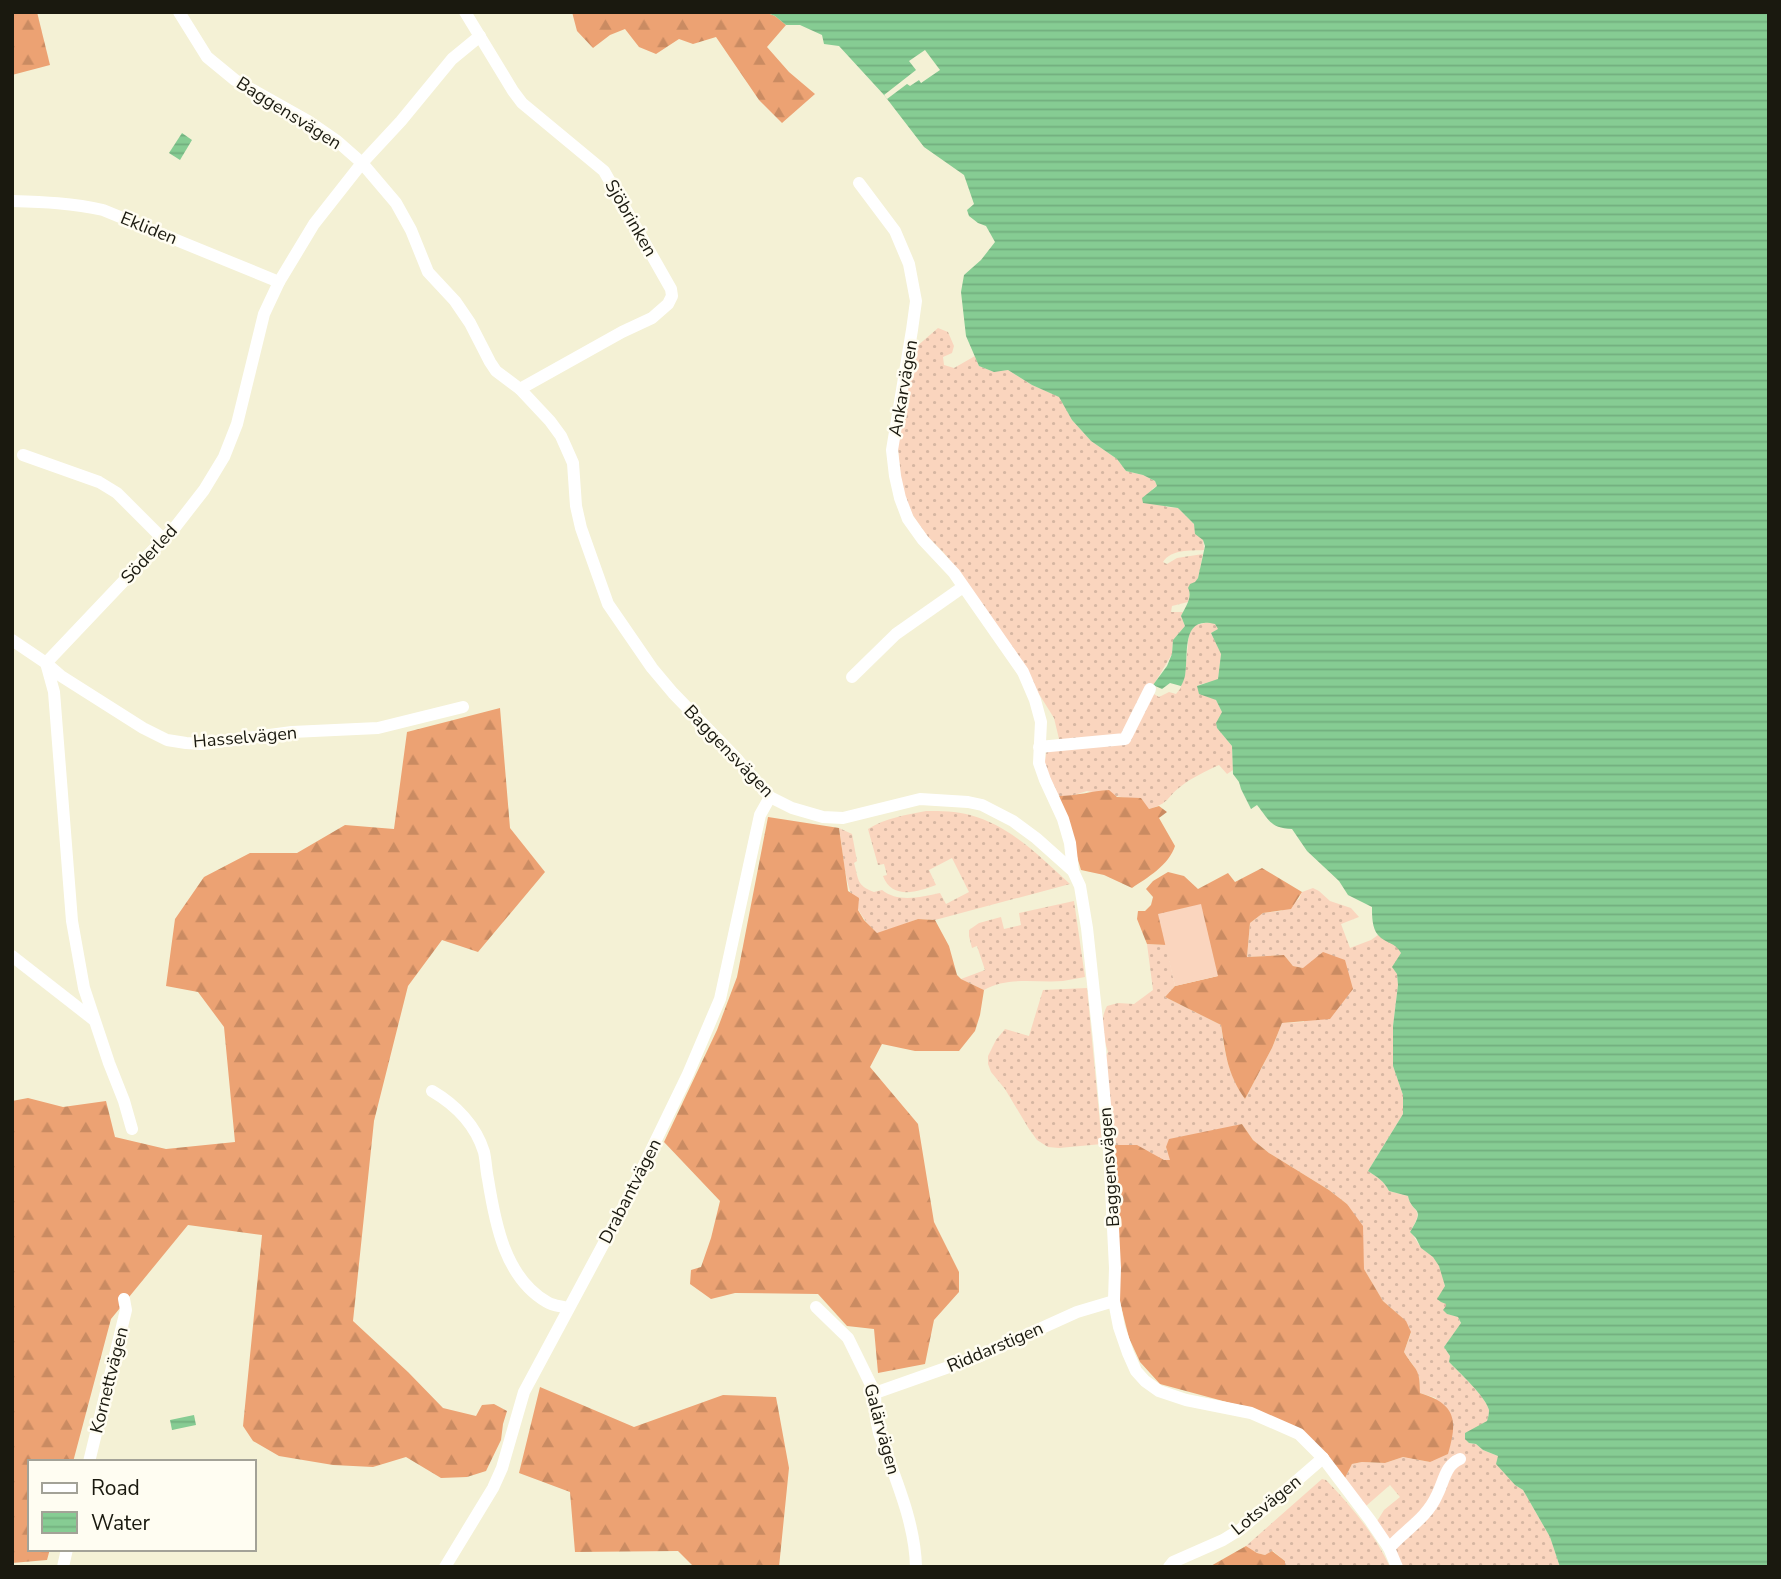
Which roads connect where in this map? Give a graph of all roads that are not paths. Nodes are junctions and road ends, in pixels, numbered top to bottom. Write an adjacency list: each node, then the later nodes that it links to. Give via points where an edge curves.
1 (179, 12): 4 (street, Baggensvägen, via 207,57 235,80 327,134)
2 (465, 12): 3 (street, Sjöbrinken)
3 (480, 36): 4 (street, Söderled, via 452,58); 8 (street, Sjöbrinken, via 523,103 604,171 672,296 660,312)
4 (362, 163): 7 (street, Söderled, via 313,224); 8 (street, Baggensvägen, via 396,203 428,272 455,301 496,371)
5 (859, 183): 11 (street, Ankarvägen, via 895,231 909,264 916,301 892,450 900,498 908,519)
6 (12, 201): 7 (street, Ekliden, via 103,210)
7 (279, 282): 10 (street, Söderled, via 264,314 229,445 204,490)
8 (520, 389): 18 (street, Baggensvägen, via 550,421 568,450 581,528 608,604 652,668)
9 (23, 455): 10 (street, via 99,482 117,493)
10 (163, 539): 13 (street, Söderled)
11 (963, 587): 14 (street, via 896,634); 17 (street, Ankarvägen, via 1023,672 1041,722)
12 (12, 640): 13 (street, Hasselvägen)
13 (46, 663): 16 (street, Hasselvägen, via 143,728 186,743 378,727); 21 (street, via 54,692 72,921)
14 (852, 677)
15 (1150, 690): 17 (street, via 1125,739)
16 (463, 707)
17 (1039, 747): 19 (street, Ankarvägen, via 1039,763 1063,819)
18 (770, 797): 19 (street, Baggensvägen, via 823,817 843,818 920,799 982,805 1013,821); 27 (street, Drabantvägen, via 760,815 720,999 626,1202)
19 (1073, 871): 25 (street, Baggensvägen, via 1087,928 1101,1065)
20 (12, 956): 21 (street)
21 (94, 1020): 23 (street)
22 (432, 1091): 27 (street, via 469,1122 478,1139 512,1266 526,1286 549,1303)
23 (132, 1129)
24 (124, 1299): 31 (street, Kornettvägen)
25 (1114, 1301): 28 (street, Riddarstigen, via 1077,1312 980,1356); 29 (street, Baggensvägen, via 1128,1353 1145,1381 1186,1400 1251,1413 1299,1434)
26 (816, 1307): 28 (street, Galärvägen, via 849,1338)
27 (568, 1308): 33 (street, Drabantvägen, via 524,1392 493,1488)
28 (876, 1392): 34 (street, Galärvägen, via 878,1426 910,1528)
29 (1323, 1458): 32 (street, Baggensvägen); 35 (street, Lotsvägen, via 1241,1529)
30 (1460, 1459): 32 (street, via 1446,1472 1422,1518)
31 (89, 1460)
32 (1389, 1548): 36 (street, Baggensvägen)
33 (445, 1567)
34 (916, 1567)
35 (1169, 1567)
36 (1397, 1567)

